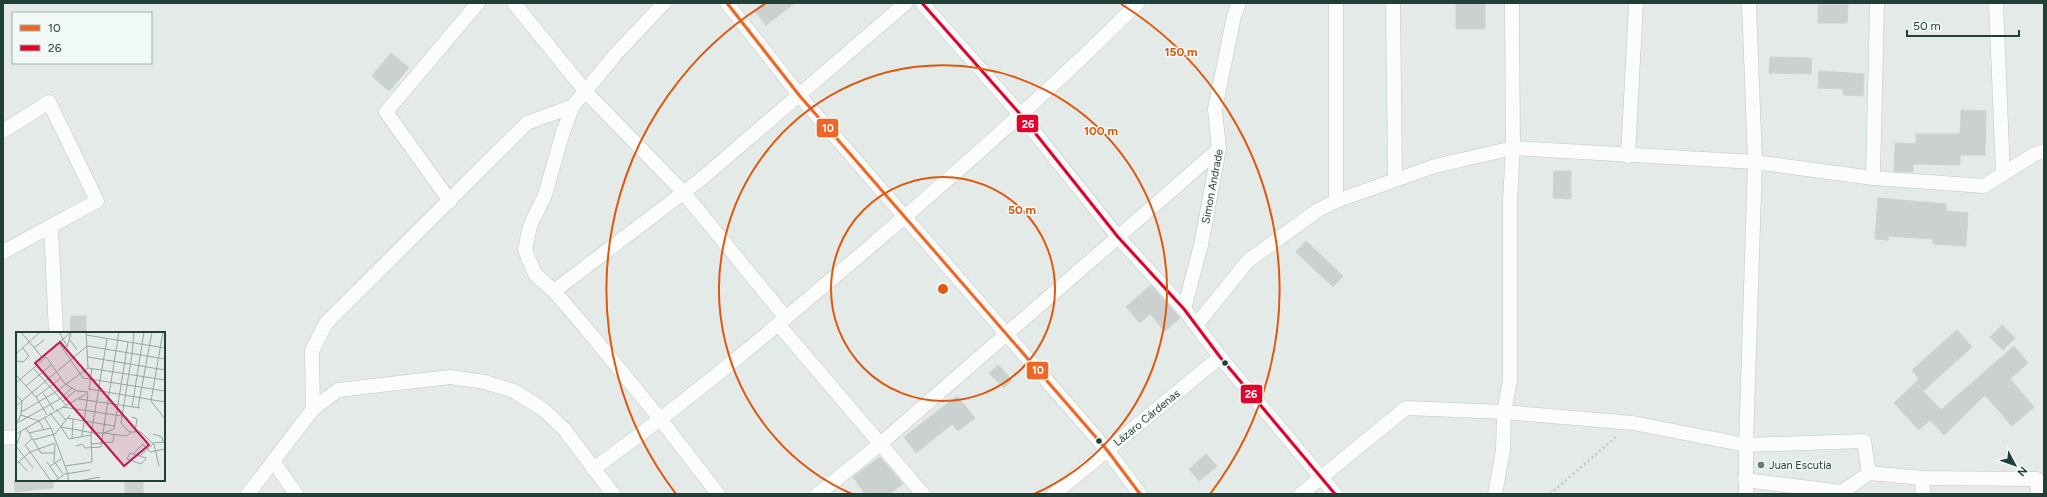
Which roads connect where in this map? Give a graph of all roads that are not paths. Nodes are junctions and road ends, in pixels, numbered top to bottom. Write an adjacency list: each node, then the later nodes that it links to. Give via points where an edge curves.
1 (478, 3): 30 (street, via 386,112)
2 (514, 3): 16 (street)
3 (664, 3): 16 (street)
4 (727, 3): 17 (street)
5 (906, 3): 17 (street)
6 (922, 3): 19 (street)
7 (1138, 3): 19 (street)
8 (1239, 3): 22 (street, Simon Andrade, via 1234,16 1216,110)
9 (1336, 3): 31 (street)
10 (1393, 3): 28 (street)
11 (1512, 3): 21 (street)
12 (1636, 3): 24 (street)
13 (1749, 3): 25 (street)
14 (1877, 3): 27 (street)
15 (1996, 3): 26 (street)
16 (586, 92): 18 (street); 29 (street)
17 (799, 95): 29 (street); 32 (street)
18 (573, 106): 30 (street, via 527,123); 36 (street, via 545,195 530,226 525,250 535,274)
19 (1020, 114): 32 (street); 34 (street)
20 (3, 131): 33 (street, via 49,102 97,201)
21 (1513, 148): 24 (street); 28 (street, via 1435,166); 44 (street, via 1510,200 1510,380)
22 (1219, 149): 34 (street); 37 (street, Simon Andrade, via 1202,245)
23 (2044, 151): 26 (street)
24 (1628, 156): 25 (street)
25 (1755, 162): 27 (street); 49 (street)
26 (2004, 174): 27 (street, via 1984,186)
27 (1873, 178)
28 (1395, 179): 31 (street)
29 (683, 192): 36 (street); 38 (street)
30 (450, 201): 43 (street, via 326,323 312,351)
31 (1336, 201): 39 (street, via 1318,210 1248,261)
32 (904, 217): 38 (street); 41 (street)
33 (51, 226): 35 (street); 40 (street)
34 (1118, 237): 37 (street); 41 (street)
35 (3, 252)
36 (554, 291): 45 (street)
37 (1184, 309): 39 (street)
38 (782, 321): 45 (street); 48 (street)
39 (1196, 326): 42 (street)
40 (56, 332)
41 (1007, 334): 48 (street); 50 (street)
42 (1220, 358): 50 (street, Lázaro Cárdenas); 54 (street)
43 (313, 409): 51 (street); 52 (street, via 338,390 450,377 485,382 514,391 544,410 564,429)
44 (1504, 412): 49 (street, via 1633,423); 54 (street, via 1406,408); 68 (street, via 1503,450)
45 (661, 420): 52 (street); 61 (street)
46 (16, 437): 47 (street)
47 (3, 438)
48 (879, 445): 62 (street); 63 (street)
49 (1746, 445): 53 (street, via 1864,441); 56 (street)
50 (1107, 450): 64 (street, Lázaro Cárdenas); 65 (street)
51 (273, 461): 58 (street); 59 (street)
52 (593, 470): 60 (street)
53 (1869, 473): 55 (street); 57 (street)
54 (1320, 477): 66 (street); 67 (street)
55 (1922, 478): 69 (street); 70 (street, via 2037,479)
56 (1746, 487): 57 (street)
57 (1843, 493)
58 (248, 494)
59 (296, 494)
60 (613, 494)
61 (718, 494)
62 (818, 494)
63 (923, 494)
64 (1054, 494)
65 (1140, 494)
66 (1301, 494)
67 (1335, 494)
68 (1495, 494)
69 (1923, 494)
70 (2038, 494)

